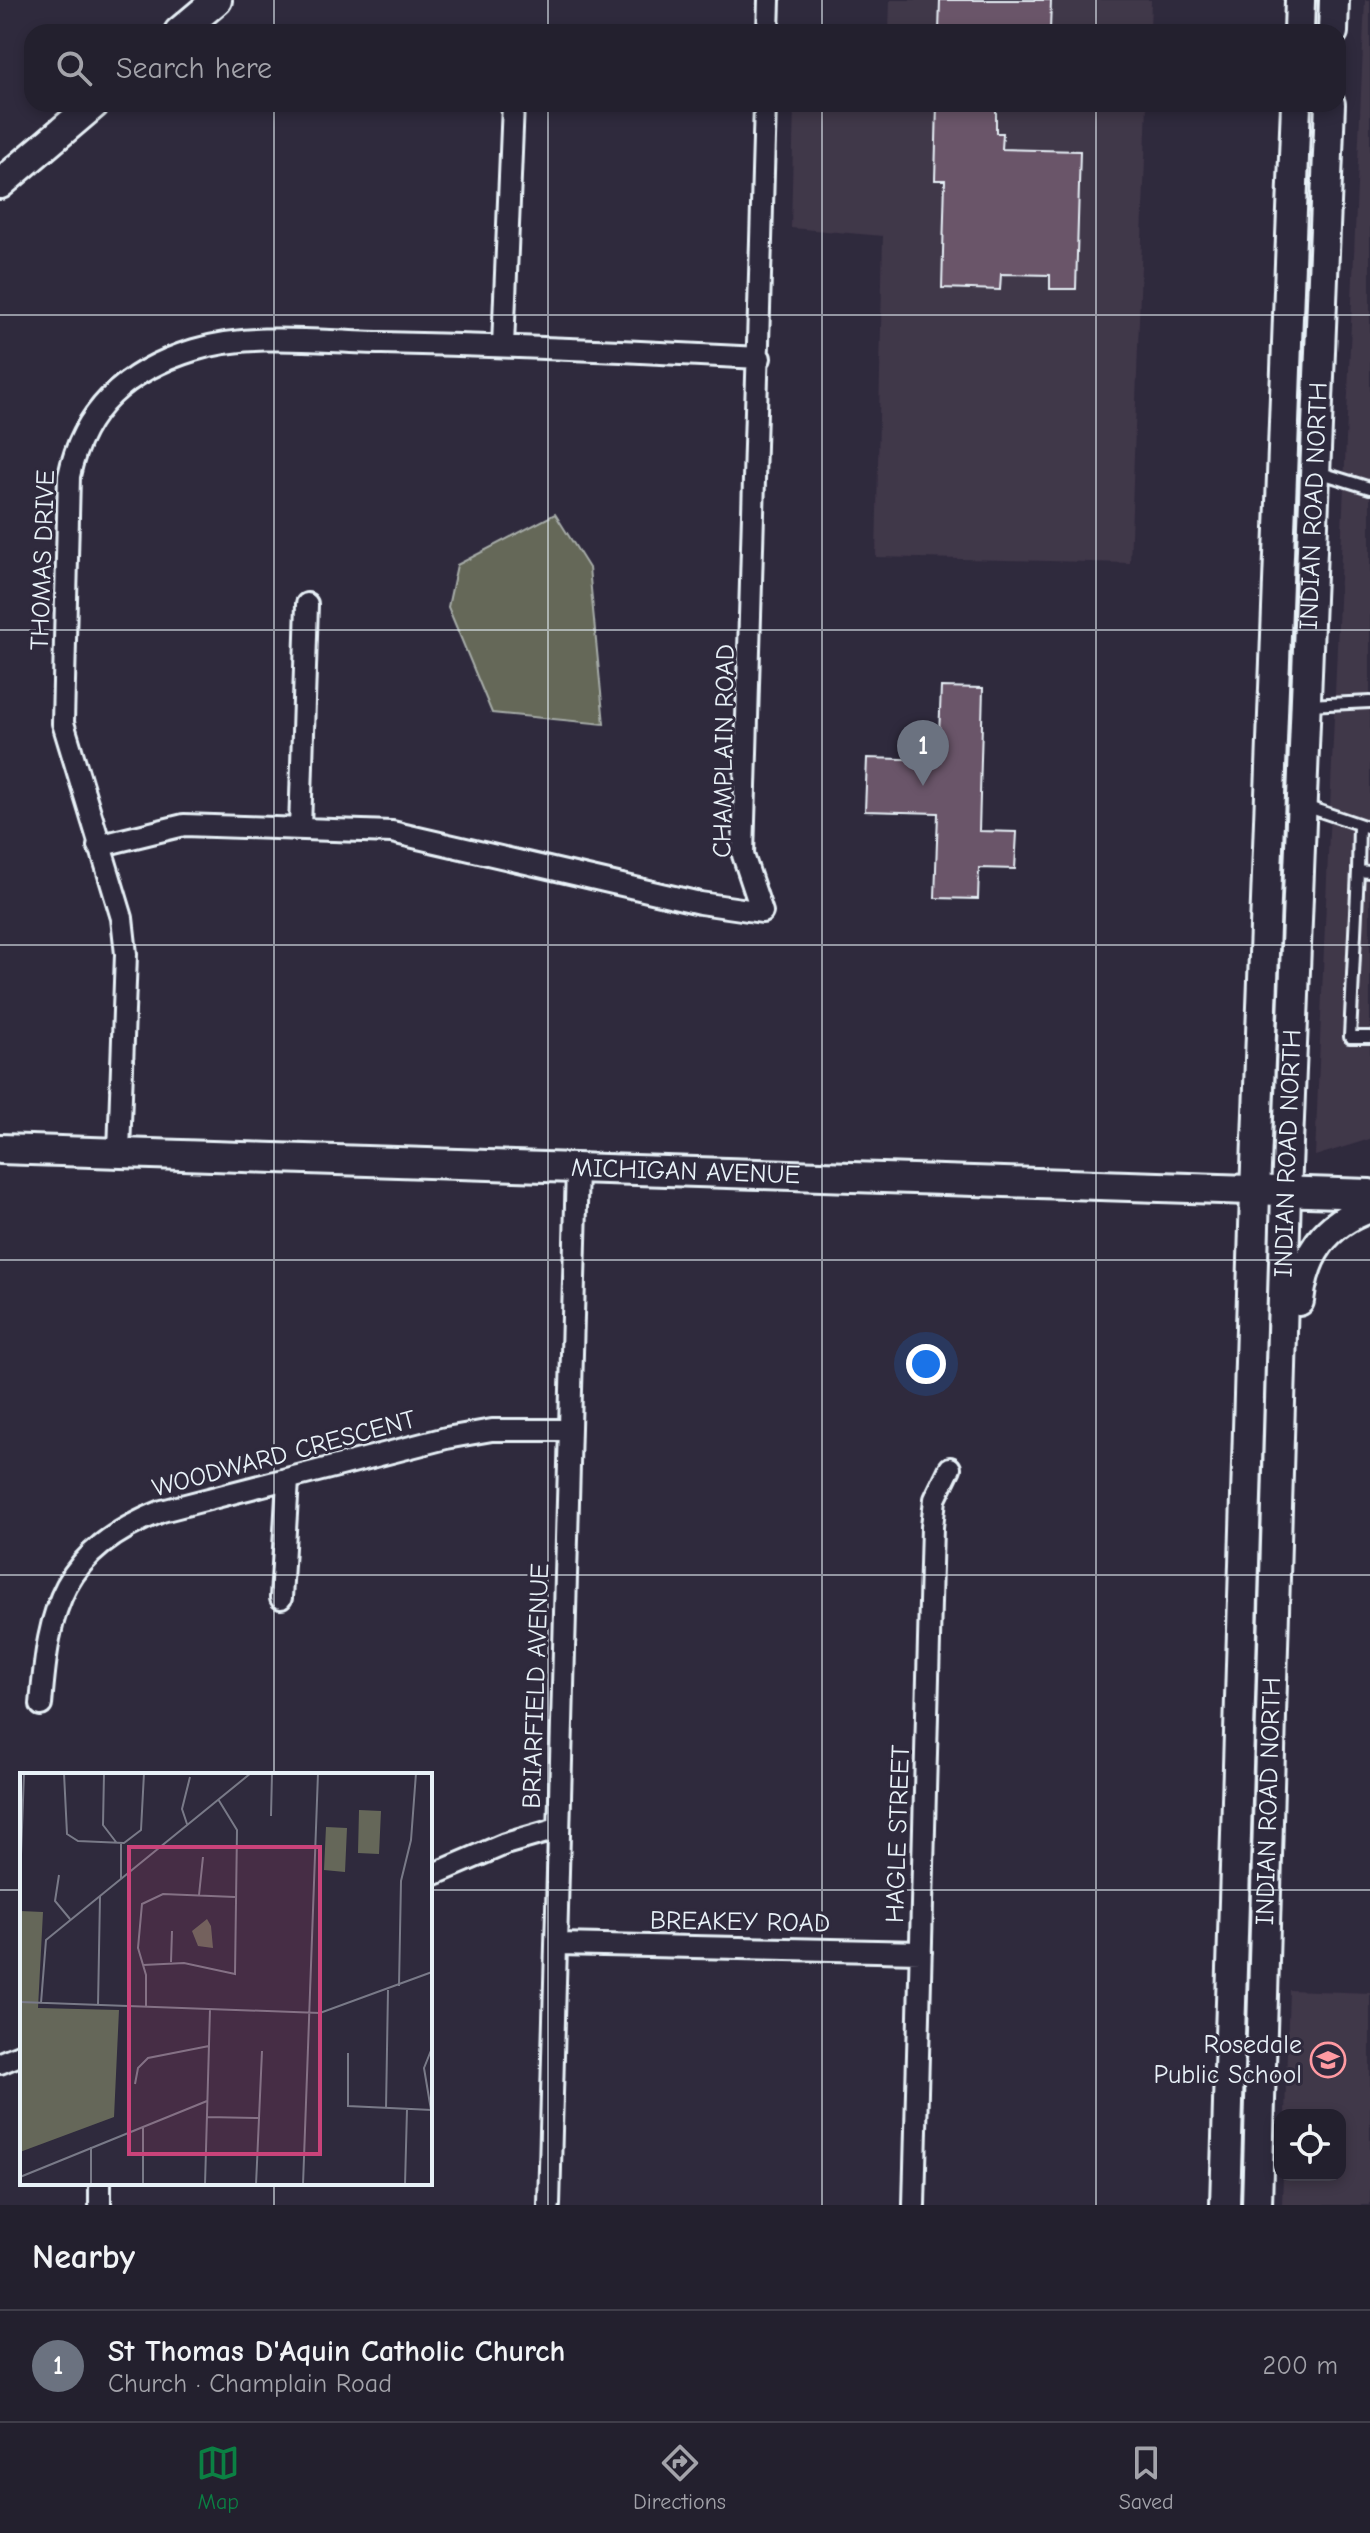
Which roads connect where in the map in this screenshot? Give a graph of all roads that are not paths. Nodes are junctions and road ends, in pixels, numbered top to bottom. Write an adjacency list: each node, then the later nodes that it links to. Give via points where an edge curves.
1 (217, 0): 5 (main road)
2 (769, 0): 6 (street)
3 (1300, 0): 7 (main road)
4 (1334, 0): 8 (main road)
5 (188, 24)
6 (768, 24)
7 (1299, 24)
8 (1333, 24)
9 (85, 112): 14 (main road)
10 (513, 112): 15 (street)
11 (765, 112): 16 (street, CHAMPLAIN ROAD)
12 (1296, 112): 31 (main road, INDIAN ROAD NORTH)
13 (1330, 112): 17 (main road, INDIAN ROAD NORTH)
14 (0, 184)
15 (503, 346): 16 (street, THOMAS DRIVE); 25 (street, THOMAS DRIVE, via 241,340 159,363 92,413 76,444 69,476 63,723)
16 (760, 358): 24 (street, CHAMPLAIN ROAD, via 743,855 762,912 700,903 412,834)
17 (1315, 471): 18 (lane); 21 (main road, INDIAN ROAD NORTH)
18 (1370, 488)
19 (307, 604): 24 (street)
20 (1370, 702): 21 (lane)
21 (1308, 705): 22 (main road, INDIAN ROAD NORTH)
22 (1304, 805): 23 (lane); 32 (main road, INDIAN ROAD NORTH)
23 (1364, 826): 26 (lane)
24 (300, 829): 25 (street, CHAMPLAIN ROAD, via 184,825)
25 (98, 846): 29 (street, THOMAS DRIVE, via 122,918 126,954)
26 (1364, 872): 27 (lane, via 1350,1037)
27 (1370, 1037)
28 (0, 1149): 29 (main road, MICHIGAN AVENUE)
29 (119, 1152): 30 (main road, MICHIGAN AVENUE)
30 (577, 1168): 31 (main road, MICHIGAN AVENUE); 36 (street, BRIARFIELD AVENUE)
31 (1255, 1193): 32 (main road, MICHIGAN AVENUE); 49 (main road, INDIAN ROAD NORTH)
32 (1286, 1193): 33 (main road, MICHIGAN AVENUE); 35 (main road, INDIAN ROAD NORTH)
33 (1370, 1194)
34 (1370, 1208): 35 (main road, via 1331,1228 1305,1265)
35 (1283, 1380): 50 (main road, INDIAN ROAD NORTH)
36 (569, 1430): 38 (street, WOODWARD CRESCENT, via 473,1433); 41 (street, BRIARFIELD AVENUE)
37 (950, 1468): 44 (street, HAGLE STREET, via 935,1499 932,1527)
38 (288, 1480): 39 (street); 40 (street, WOODWARD CRESCENT, via 162,1511 136,1521 101,1546 53,1610)
39 (281, 1598)
40 (41, 1705)
41 (557, 1829): 42 (street); 43 (street, BRIARFIELD AVENUE)
42 (432, 1875)
43 (558, 1944): 44 (street, BREAKEY ROAD); 47 (street, BRIARFIELD AVENUE)
44 (921, 1952): 48 (street, HAGLE STREET)
45 (20, 2055): 46 (street)
46 (0, 2063)
47 (549, 2205)
48 (914, 2205)
49 (1225, 2205)
50 (1257, 2205)

